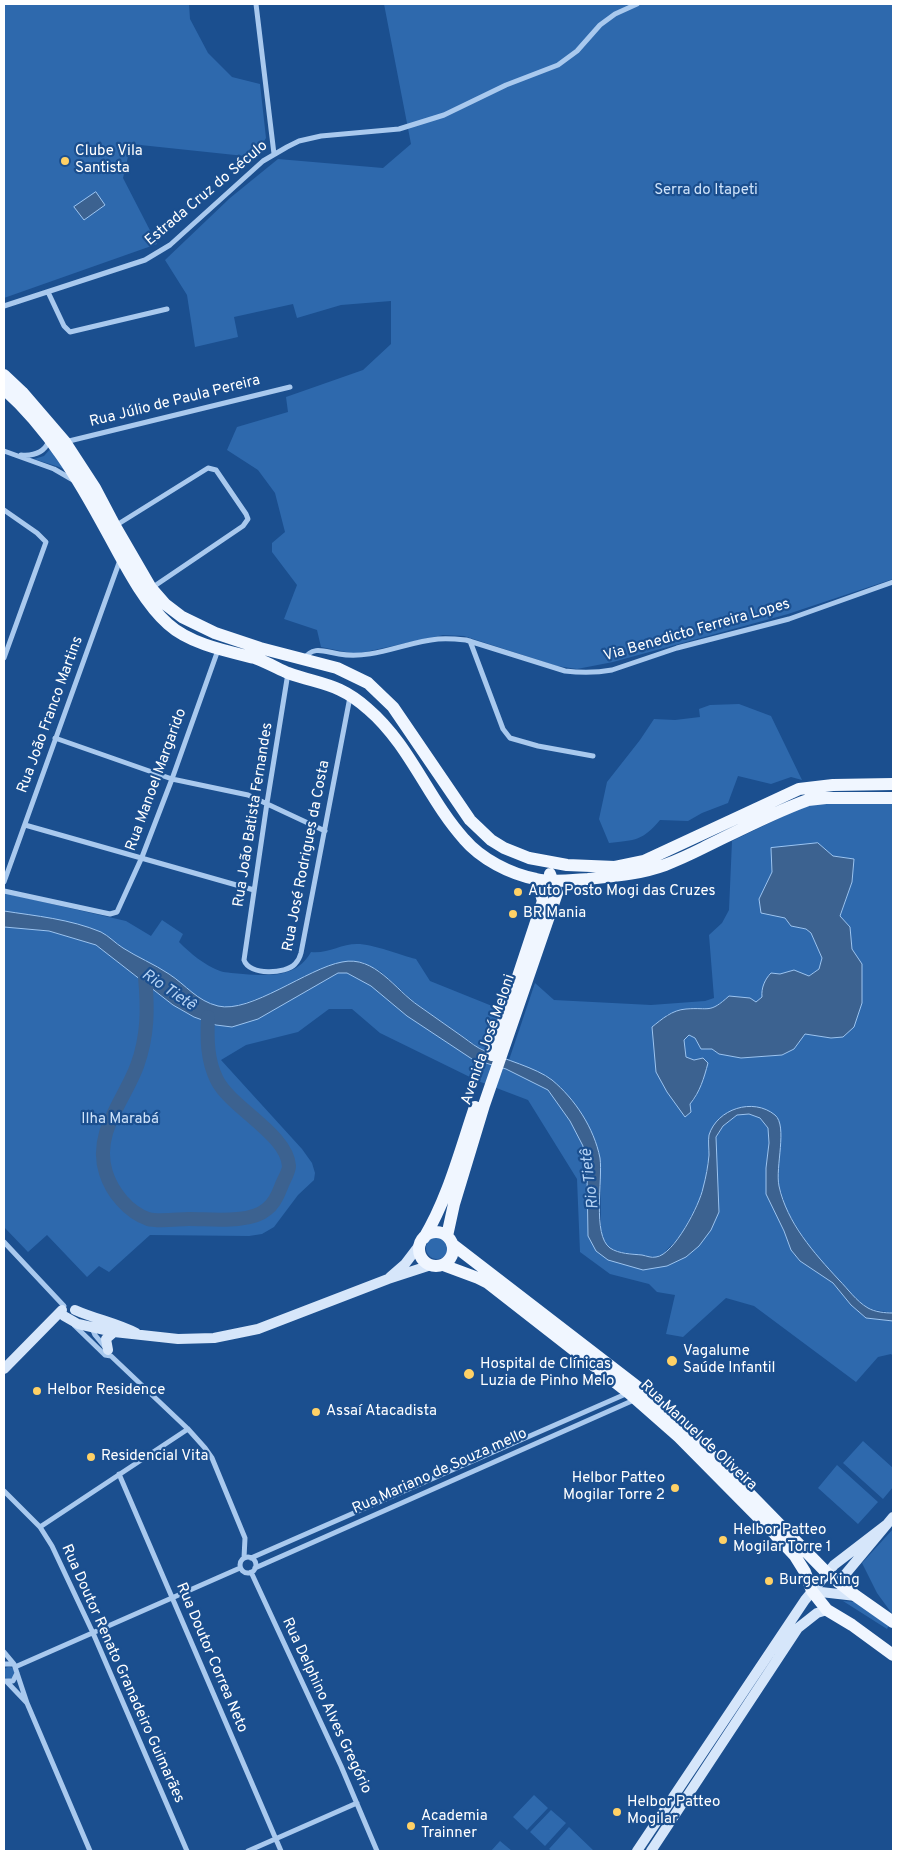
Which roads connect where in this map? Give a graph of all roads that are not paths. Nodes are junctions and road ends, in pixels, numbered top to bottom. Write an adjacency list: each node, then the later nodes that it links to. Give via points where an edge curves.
1 (256, 4): 3 (street)
2 (637, 4): 3 (street, Estrada Cruz do Século, via 600,25 577,51 558,65 506,85 444,115 399,129 299,141)
3 (274, 154): 4 (street, Estrada Cruz do Século, via 263,160 160,252)
4 (48, 292): 5 (street, Estrada Cruz do Século); 6 (street, via 70,332)
5 (4, 306)
6 (167, 309)
7 (4, 374): 11 (main road)
8 (290, 387): 11 (street, Rua Júlio de Paula Pereira)
9 (4, 389): 10 (main road)
10 (50, 438): 13 (street, via 44,450 38,453); 14 (main road)
11 (65, 442): 16 (main road)
12 (4, 451): 13 (street)
13 (15, 455): 14 (street, via 54,469)
14 (82, 486): 17 (main road)
15 (4, 510): 22 (street, via 46,542)
16 (115, 526): 19 (main road); 19 (street, via 208,468 216,470 246,514 248,518 243,526)
17 (121, 557): 21 (main road, via 155,612 170,626); 26 (street, Rua João Franco Martins)
18 (893, 582): 20 (street, Via Benedicto Ferreira Lopes, via 789,619 677,648 603,672 564,671)
19 (151, 588): 23 (main road, via 182,617 215,633)
20 (470, 641): 23 (street, Via Benedicto Ferreira Lopes, via 437,639 362,656 316,650); 27 (street, via 503,729 510,738)
21 (218, 649): 24 (main road, via 258,659); 28 (street, Rua Manoel Margarido)
22 (4, 658)
23 (303, 660): 35 (main road, via 337,668 377,690 393,707 480,831 504,848)
24 (288, 673): 25 (main road, via 335,686); 31 (street, Rua João Batista Fernandes)
25 (351, 694): 33 (street, Rua José Rodrigues da Costa); 36 (main road, via 398,740 451,823 471,846 510,871)
26 (55, 738): 28 (street); 32 (street, Rua João Franco Martins)
27 (593, 756)
28 (172, 779): 31 (street, via 248,795); 34 (street, Rua Manoel Margarido)
29 (893, 784): 35 (main road, via 799,789 644,861 615,867)
30 (893, 798): 37 (main road, via 808,800 649,870 616,877)
31 (267, 803): 33 (street); 39 (street, Rua João Batista Fernandes)
32 (25, 825): 34 (street); 38 (street, Rua João Franco Martins)
33 (325, 831): 41 (street, Rua José Rodrigues da Costa, via 302,954 297,962 291,968 262,971 248,968)
34 (142, 857): 39 (street); 40 (street, Rua Manoel Margarido, via 115,913)
35 (539, 860): 37 (main road)
36 (537, 880): 37 (main road); 42 (main road, Avenida José Meloni, via 543,901)
37 (553, 880): 42 (main road, Avenida José Meloni, via 557,893)
38 (4, 882)
39 (254, 890): 41 (street, Rua João Batista Fernandes)
40 (4, 891)
41 (244, 960)
42 (503, 1038): 43 (main road, Avenida José Meloni)
43 (481, 1103): 44 (main road, Avenida José Meloni); 45 (main road, Avenida José Meloni, via 454,1204)
44 (423, 1240): 45 (main road, via 438,1232); 47 (main road, via 420,1248 422,1259); 48 (main road, Avenida José Meloni)
45 (450, 1240): 47 (main road, via 451,1258); 65 (main road, Rua Manuel de Oliveira, via 674,1417)
46 (4, 1242): 49 (street)
47 (437, 1265): 48 (main road, Avenida José Meloni); 55 (main road, Rua Manuel de Oliveira, via 488,1283)
48 (388, 1279): 52 (main road, Avenida José Meloni, via 229,1336 178,1339)
49 (67, 1312): 50 (main road, via 78,1324); 53 (street, via 104,1355); 54 (main road, via 46,1327)
50 (92, 1322): 51 (main road); 52 (main road, via 122,1326); 53 (street, via 95,1335)
51 (114, 1332): 52 (main road); 53 (main road, via 106,1339)
52 (137, 1333)
53 (109, 1353): 56 (street)
54 (4, 1369)
55 (632, 1396): 62 (street, Rua Mariano de Souza mello); 64 (street, Rua Mariano de Souza mello); 67 (main road, Rua Manuel de Oliveira, via 679,1437 769,1528 800,1563)
56 (188, 1429): 57 (street); 61 (street, via 212,1458 245,1538)
57 (119, 1474): 60 (street); 69 (street, Rua Doutor Correa Neto)
58 (4, 1491): 60 (street, Rua Doutor Renato Granadeiro Guimarães)
59 (890, 1521): 65 (main road); 66 (main road)
60 (40, 1527): 72 (street, Rua Doutor Renato Granadeiro Guimarães)
61 (244, 1558): 62 (street); 63 (street)
62 (251, 1558): 64 (street, via 255,1562)
63 (240, 1568): 64 (street, via 245,1572); 69 (street)
64 (253, 1570): 81 (street, Rua Delphino Alves Gregório)
65 (825, 1571): 66 (main road, Rua Manuel de Oliveira); 67 (main road)
66 (838, 1582): 68 (main road, Rua Manuel de Oliveira)
67 (812, 1591): 68 (main road); 70 (main road, Rua Manuel de Oliveira); 88 (main road)
68 (856, 1596): 71 (main road, Rua Manuel de Oliveira)
69 (172, 1597): 72 (street); 82 (street, Rua Doutor Correa Neto)
70 (827, 1610): 73 (main road); 89 (main road, via 817,1613 798,1628)
71 (893, 1622)
72 (93, 1633): 78 (street); 84 (street, Rua Doutor Renato Granadeiro Guimarães)
73 (878, 1644): 74 (main road); 76 (main road)
74 (893, 1648)
75 (4, 1652): 78 (street)
76 (893, 1655)
77 (4, 1664): 78 (street)
78 (15, 1668): 79 (street, via 15,1678); 80 (street)
79 (6, 1682): 80 (street)
80 (27, 1703): 83 (street)
81 (357, 1803): 82 (street); 87 (street, Rua Delphino Alves Gregório)
82 (276, 1839): 85 (street); 86 (street, Rua Doutor Correa Neto)
83 (90, 1851)
84 (187, 1851)
85 (248, 1851)
86 (281, 1851)
87 (377, 1851)
88 (637, 1851)
89 (651, 1851)

